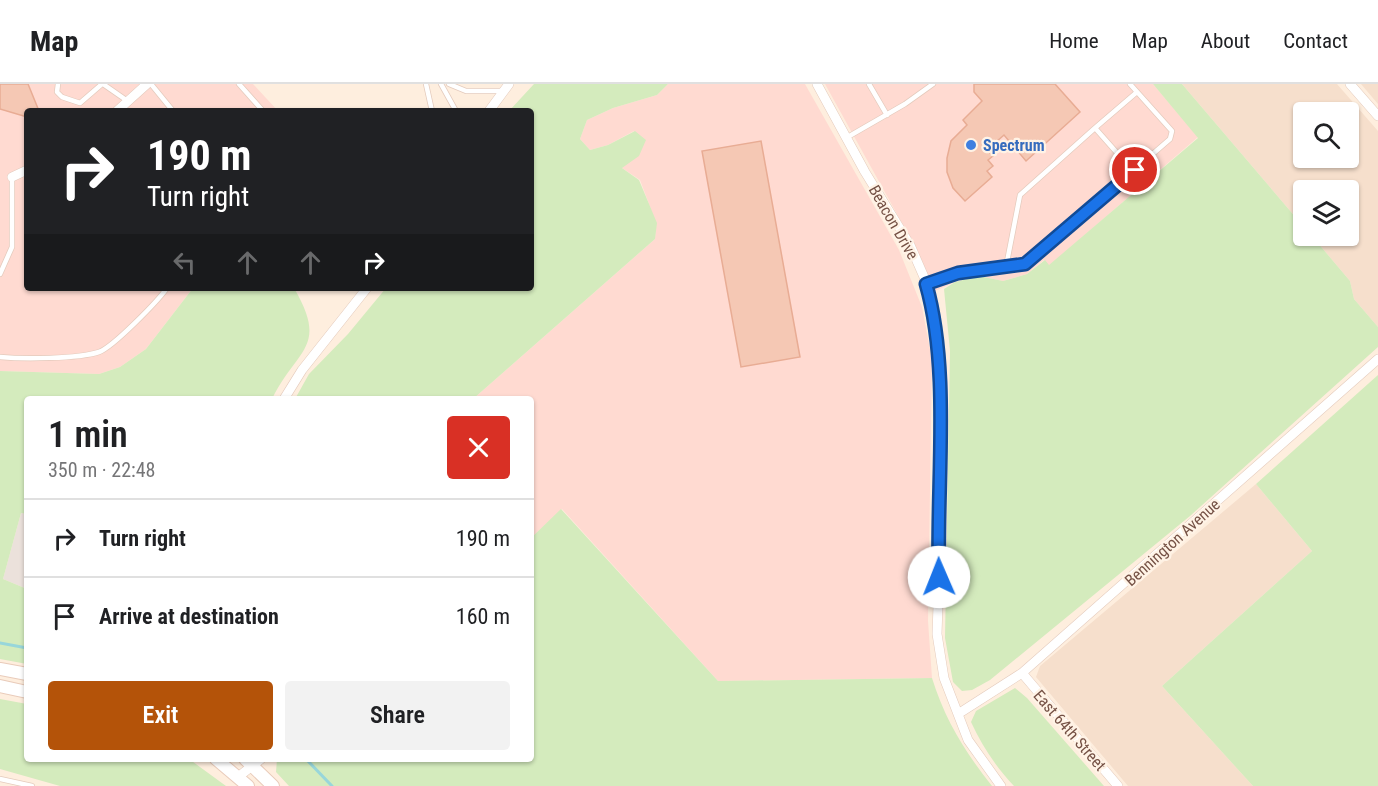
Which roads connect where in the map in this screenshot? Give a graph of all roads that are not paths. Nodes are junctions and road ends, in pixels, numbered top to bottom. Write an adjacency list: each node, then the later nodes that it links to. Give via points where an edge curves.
1 (58, 84): 2 (lane, via 57,92 63,98 80,103)
2 (103, 84): 15 (lane)
3 (148, 84): 15 (street); 17 (lane)
4 (239, 84): 18 (lane)
5 (426, 84): 19 (lane)
6 (441, 84): 20 (lane)
7 (449, 84): 13 (lane, via 466,91)
8 (817, 84): 25 (street, Beacon Drive)
9 (869, 84): 22 (lane)
10 (933, 84): 22 (lane)
11 (1130, 84): 14 (lane)
12 (1350, 84): 23 (street)
13 (505, 88): 21 (street)
14 (1137, 92): 24 (lane); 27 (lane, via 1172,131 1170,139)
15 (129, 102): 16 (street)
16 (121, 108)
17 (170, 108)
18 (260, 108)
19 (431, 108)
20 (454, 108)
21 (491, 108)
22 (887, 116): 25 (lane)
23 (1378, 116)
24 (1095, 128): 27 (lane); 29 (lane, via 1020,195)
25 (846, 138): 31 (street, Beacon Drive, via 910,244)
26 (24, 171): 28 (street)
27 (1133, 171): 29 (lane, via 1025,264)
28 (12, 177): 30 (lane, via 12,247)
29 (1006, 267): 31 (lane, via 958,273)
30 (0, 274)
31 (926, 284): 42 (street, Beacon Drive, via 939,361 937,634 944,678)
32 (164, 291): 34 (lane, via 100,352)
33 (365, 291): 36 (street)
34 (0, 357)
35 (1378, 358): 39 (street, Bennington Avenue)
36 (286, 396)
37 (0, 669): 38 (main road)
38 (24, 673)
39 (1022, 673): 42 (street, Bennington Avenue); 51 (street, East 64th Street)
40 (0, 686): 41 (main road)
41 (24, 691)
42 (958, 714): 50 (street, Beacon Drive, via 968,740)
43 (220, 762): 47 (main road)
44 (253, 762): 47 (street)
45 (254, 762): 49 (main road)
46 (0, 779): 48 (lane)
47 (243, 782)
48 (32, 786)
49 (273, 786)
50 (1001, 786)
51 (1118, 786)

